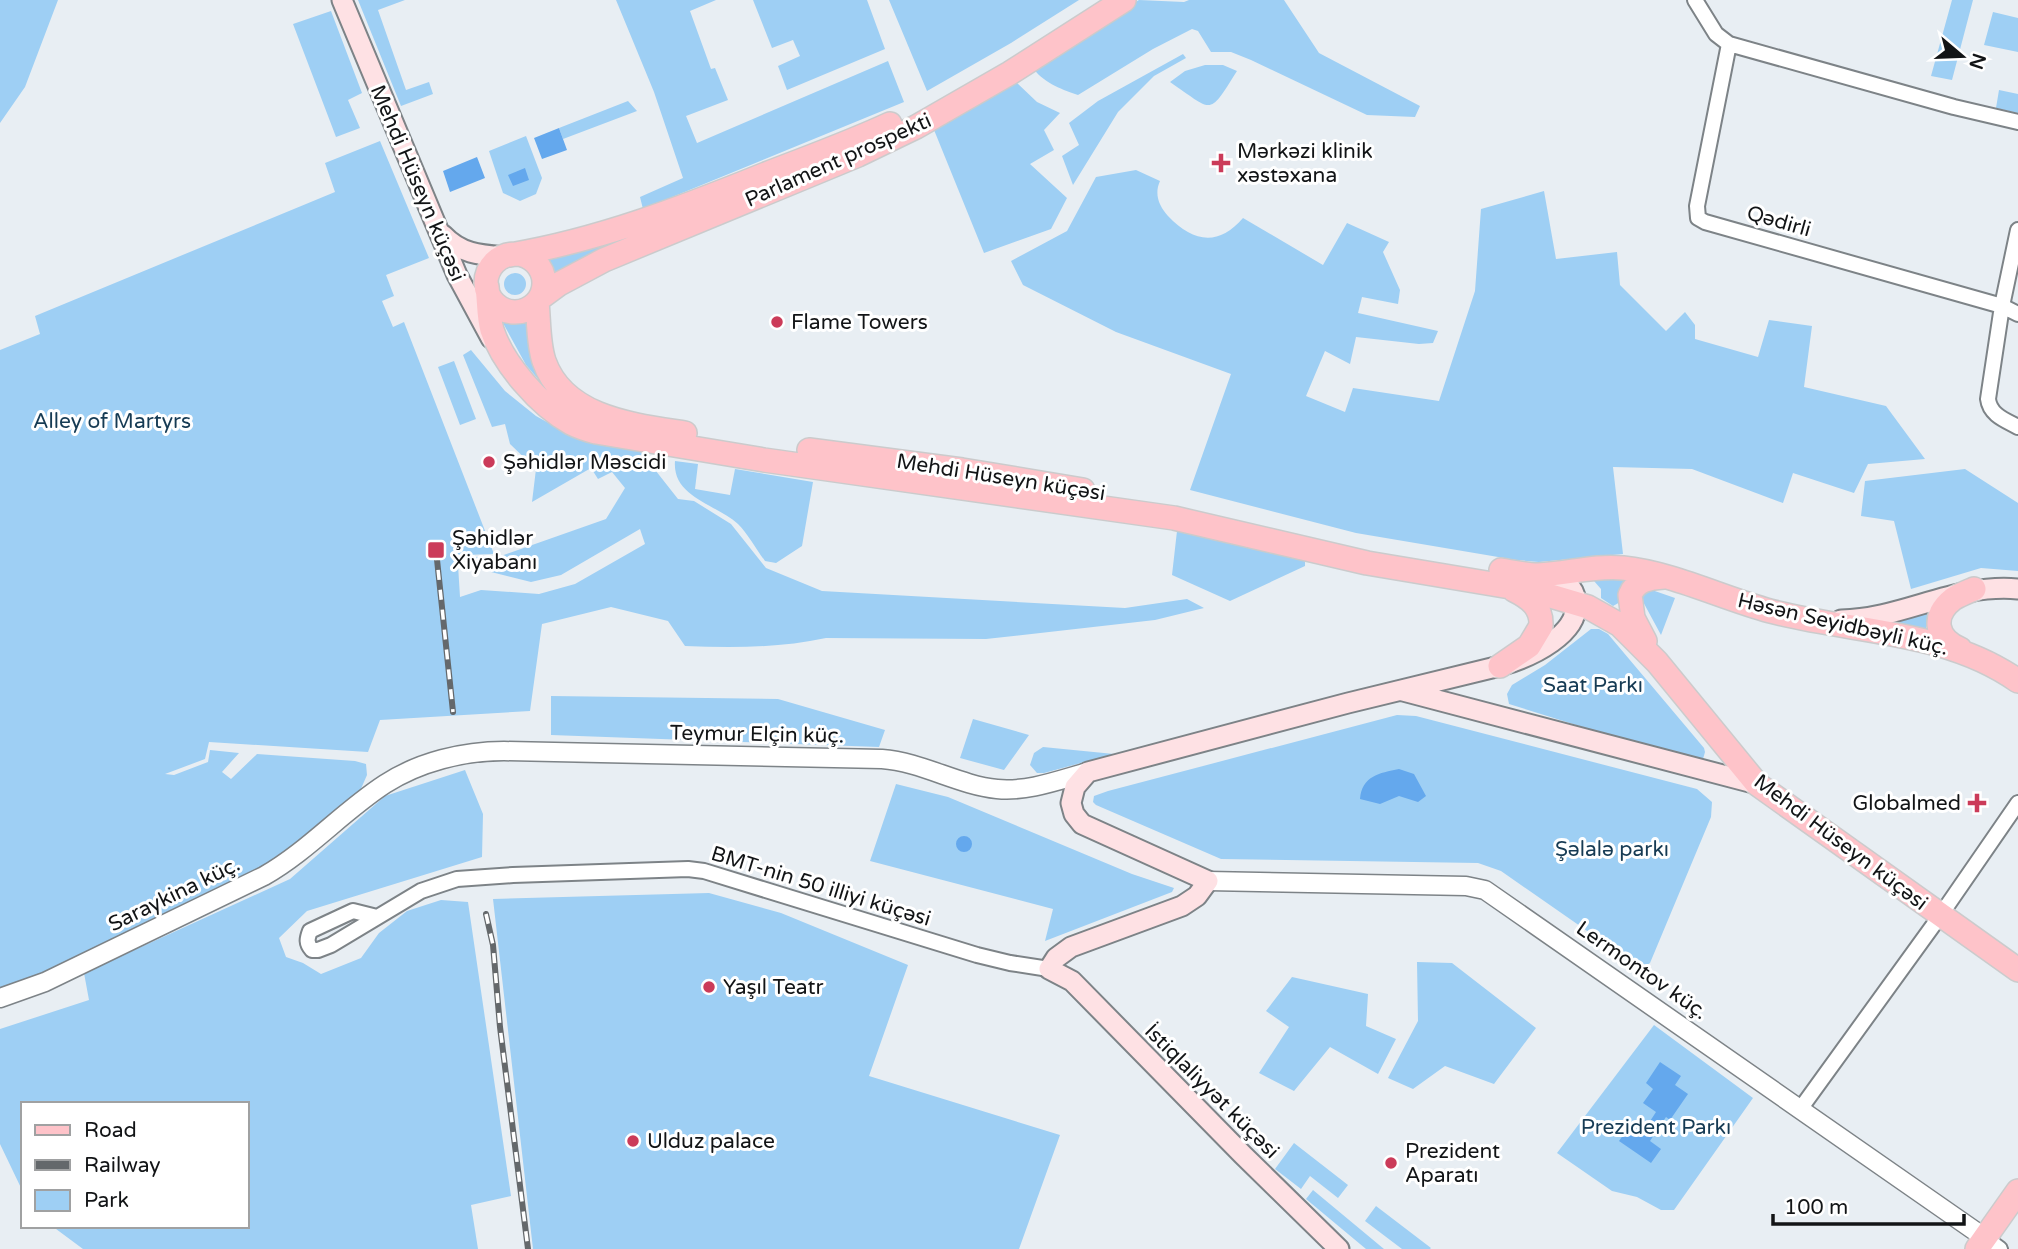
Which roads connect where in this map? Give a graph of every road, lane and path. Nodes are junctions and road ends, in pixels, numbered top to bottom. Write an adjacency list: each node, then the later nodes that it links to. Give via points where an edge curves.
1 (342, 0): 7 (main road, Mehdi Hüseyn küçəsi)
2 (1100, 0): 9 (main road, Parlament prospekti, via 966,83 877,130 687,206 607,233)
3 (1124, 0): 12 (main road, Parlament prospekti, via 916,127 604,260)
4 (1695, 0): 5 (street, via 1716,34)
5 (1729, 44): 6 (street); 13 (street, Qədirli, via 1697,206 1699,218)
6 (2018, 122)
7 (437, 229): 9 (main road, via 466,252); 10 (main road, Mehdi Hüseyn küçəsi)
8 (2018, 230): 13 (street)
9 (508, 256): 11 (main road, via 492,266 487,280); 12 (main road, via 524,256 537,264 544,284)
10 (457, 275): 11 (main road, via 472,292); 15 (main road, Mehdi Hüseyn küçəsi)
11 (493, 300): 12 (main road, via 509,312 524,311); 15 (main road, Mehdi Hüseyn küçəsi, via 491,326)
12 (539, 300): 17 (main road, Mehdi Hüseyn küçəsi, via 543,359 555,381 571,399 606,416 679,432 1177,504 1370,550)
13 (2001, 306): 14 (street, Qədirli); 16 (street, via 1989,407)
14 (2018, 314)
15 (506, 359): 19 (main road, Mehdi Hüseyn küçəsi, via 555,412 596,432 1174,518 1367,563)
16 (2018, 427)
17 (1538, 575): 18 (main road, Mehdi Hüseyn küçəsi, via 1610,567); 22 (main road, via 1567,584)
18 (1664, 578): 23 (main road, Həsən Seyidbəyli küç.); 25 (main road, via 1638,583 1630,596 1633,618)
19 (1505, 586): 22 (main road, Mehdi Hüseyn küçəsi); 26 (main road, via 1533,602 1541,626 1529,646)
20 (1974, 589): 21 (main road); 23 (main road, via 1873,617); 24 (main road, via 1952,600 1939,621 1946,642)
21 (2018, 589)
22 (1576, 602): 25 (main road, Mehdi Hüseyn küçəsi, via 1608,616); 26 (main road, via 1570,623 1558,637 1528,656)
23 (1817, 620): 24 (main road, Həsən Seyidbəyli küç.)
24 (1969, 653): 27 (main road, Həsən Seyidbəyli küç.)
25 (1657, 662): 30 (main road, Mehdi Hüseyn küçəsi)
26 (1500, 666): 28 (main road)
27 (2018, 681)
28 (1399, 690): 29 (main road); 30 (main road)
29 (1088, 772): 31 (street, Teymur Elçin küç., via 1004,789 891,760 499,751 431,763); 33 (main road, Lermontov küç., via 1075,787 1072,803 1082,824)
30 (1758, 784): 34 (main road, Mehdi Hüseyn küçəsi)
31 (373, 793): 38 (street, Saraykina küç., via 264,876 45,982)
32 (2018, 803): 34 (street)
33 (1208, 881): 36 (main road, via 1192,901 1072,947 1055,958); 39 (street, Lermontov küç., via 1485,890)
34 (1940, 916): 37 (main road, Mehdi Hüseyn küçəsi); 39 (street)
35 (377, 917): 36 (street, BMT-nin 50 illiyi küçəsi, via 421,891 470,877 688,869 986,958)
36 (1049, 969): 42 (main road, İstiqlaliyyət küçəsi, via 1082,990)
37 (2018, 970)
38 (0, 998)
39 (1801, 1108): 41 (street, Lermontov küç.)
40 (2018, 1191): 41 (main road)
41 (1987, 1245)
42 (1339, 1249)

